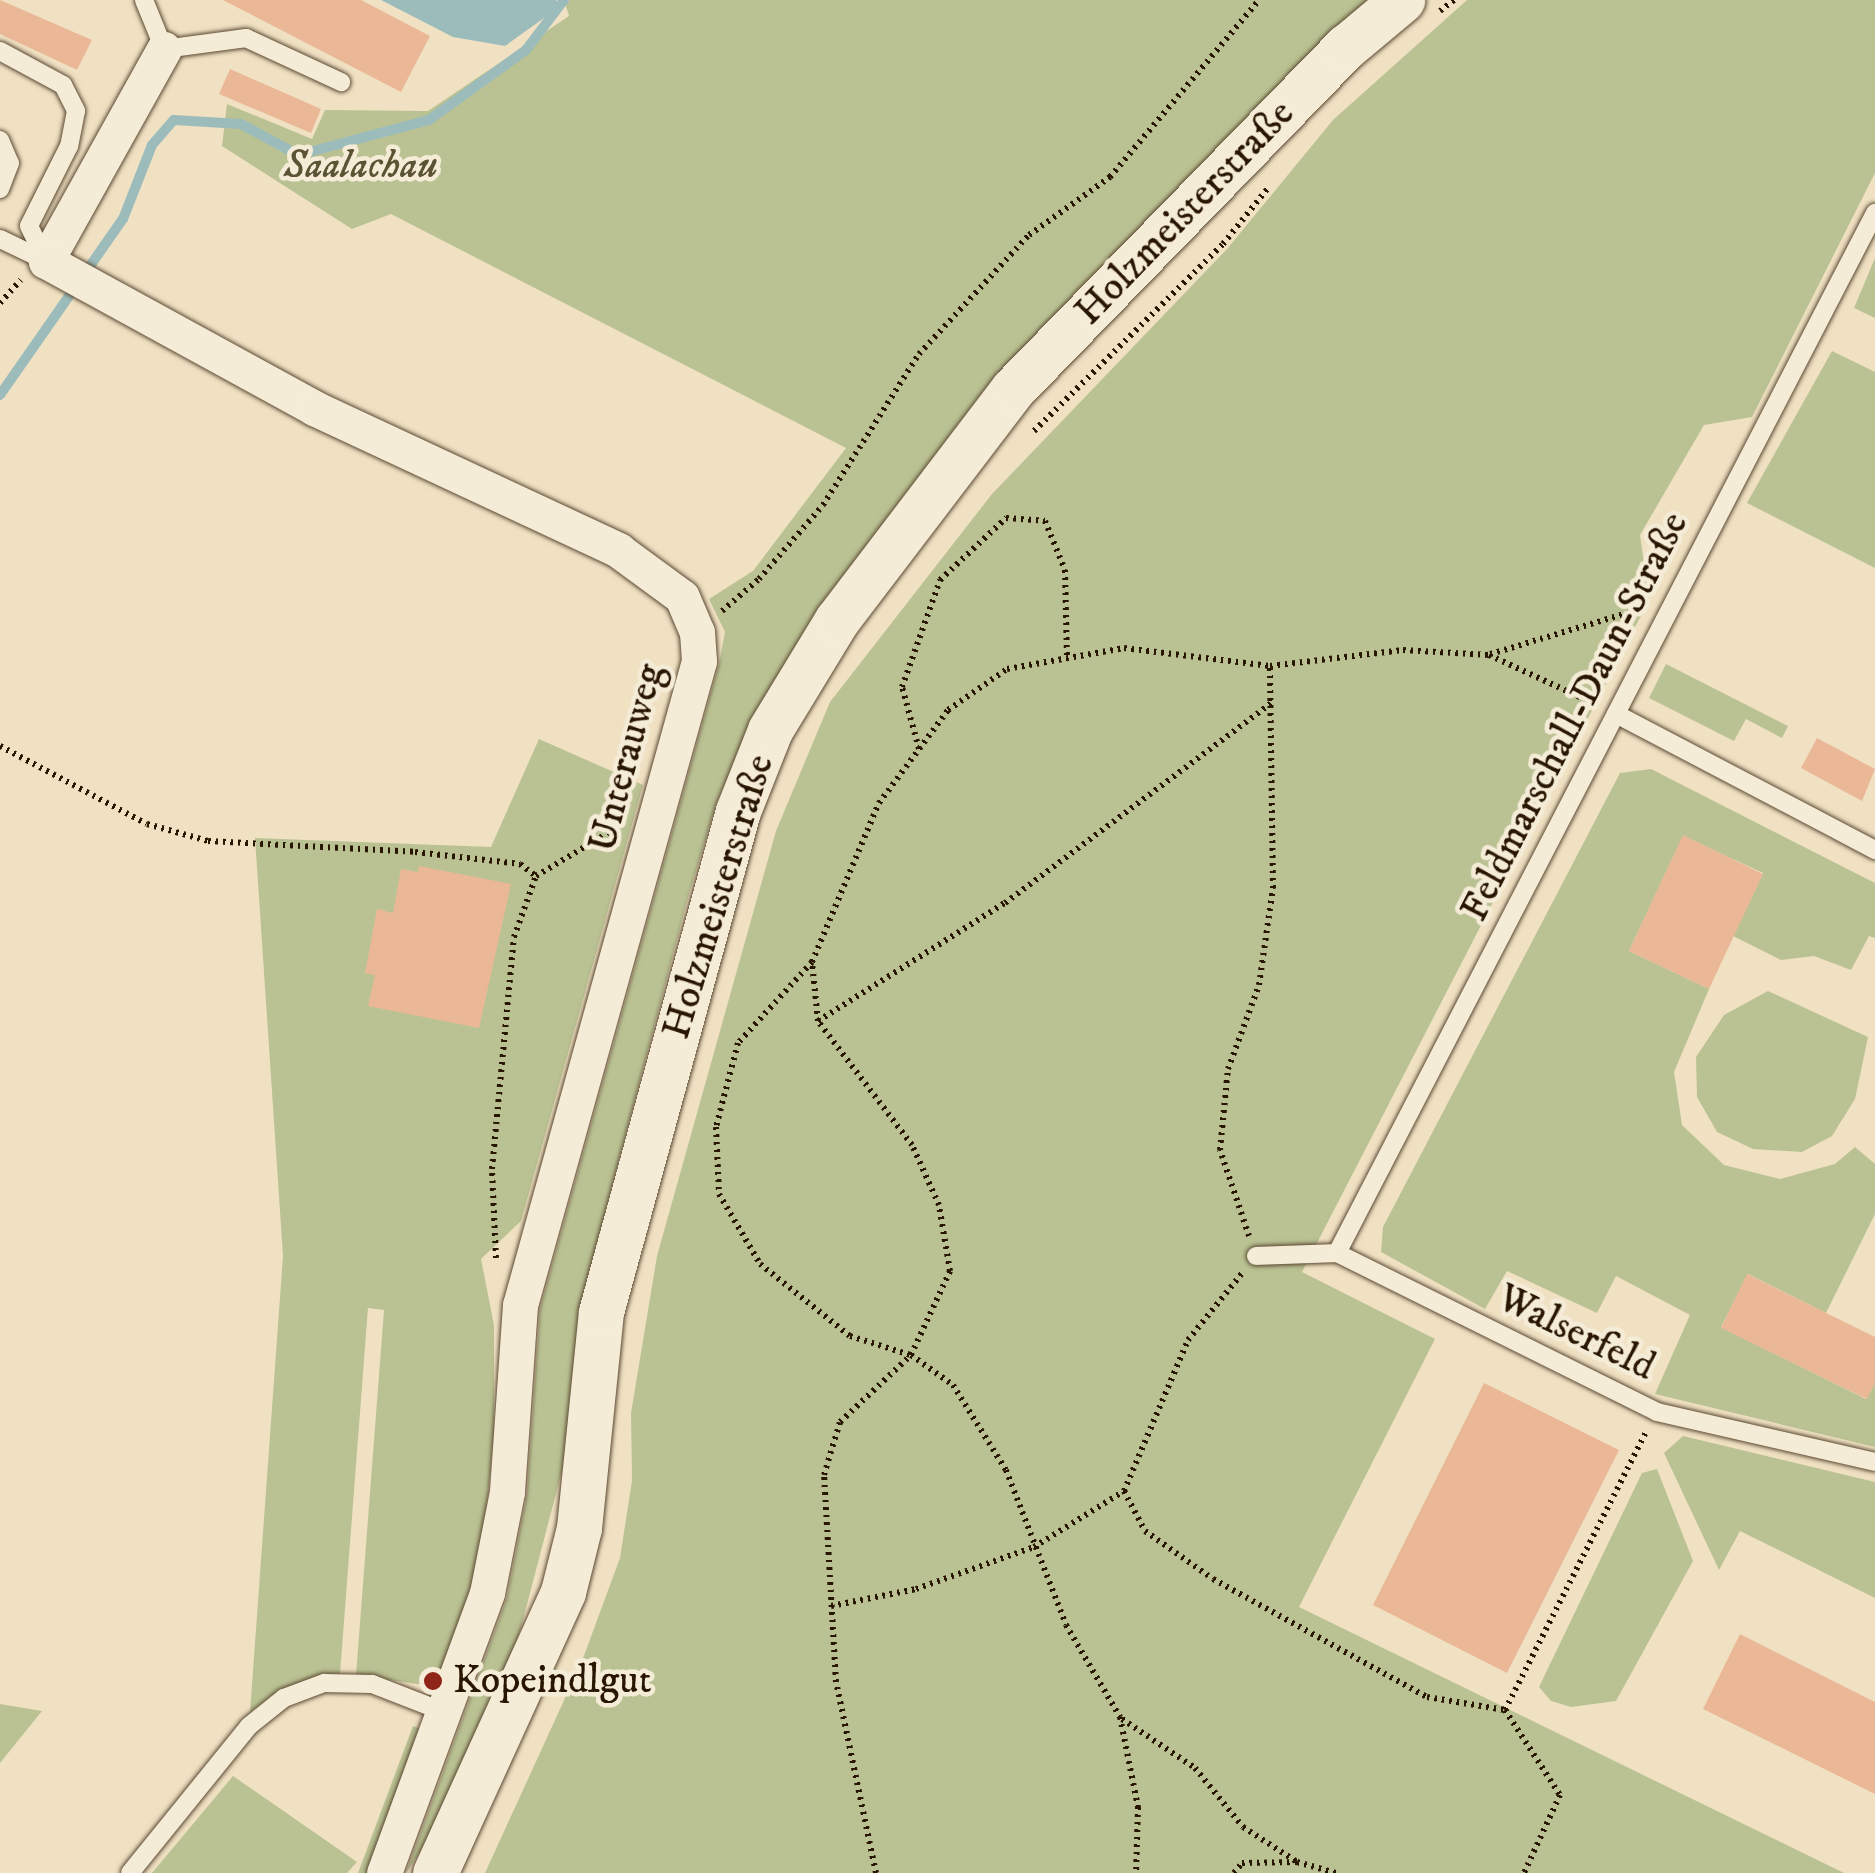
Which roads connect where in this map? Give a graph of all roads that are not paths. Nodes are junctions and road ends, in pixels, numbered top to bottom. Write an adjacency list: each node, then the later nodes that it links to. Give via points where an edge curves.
1 (144, 0): 3 (lane)
2 (1413, 13): 19 (street, Holzmeisterstraße, via 1347,46 1013,389 837,620 770,730 738,811 601,1312 580,1528 563,1592)
3 (164, 48): 5 (lane, via 246,38); 10 (street)
4 (0, 51): 10 (lane, via 63,85 76,112 68,146 28,226)
5 (341, 82)
6 (0, 140): 7 (lane, via 10,163)
7 (0, 189)
8 (1875, 213): 11 (lane, Feldmarschall-Daun-Straße)
9 (0, 239): 10 (lane)
10 (53, 266): 16 (street, Unterauweg, via 314,408 618,550 682,597 698,632 698,662 520,1305 498,1547)
11 (1616, 714): 12 (lane); 13 (lane, Feldmarschall-Daun-Straße)
12 (1875, 850)
13 (1337, 1253): 14 (lane, Walserfeld); 15 (lane, Walserfeld, via 1657,1412)
14 (1256, 1256)
15 (1875, 1462)
16 (444, 1712): 17 (lane, via 372,1684 324,1683 284,1698 249,1726); 18 (street, Unterauweg)
17 (130, 1873)
18 (384, 1873)
19 (435, 1873)

